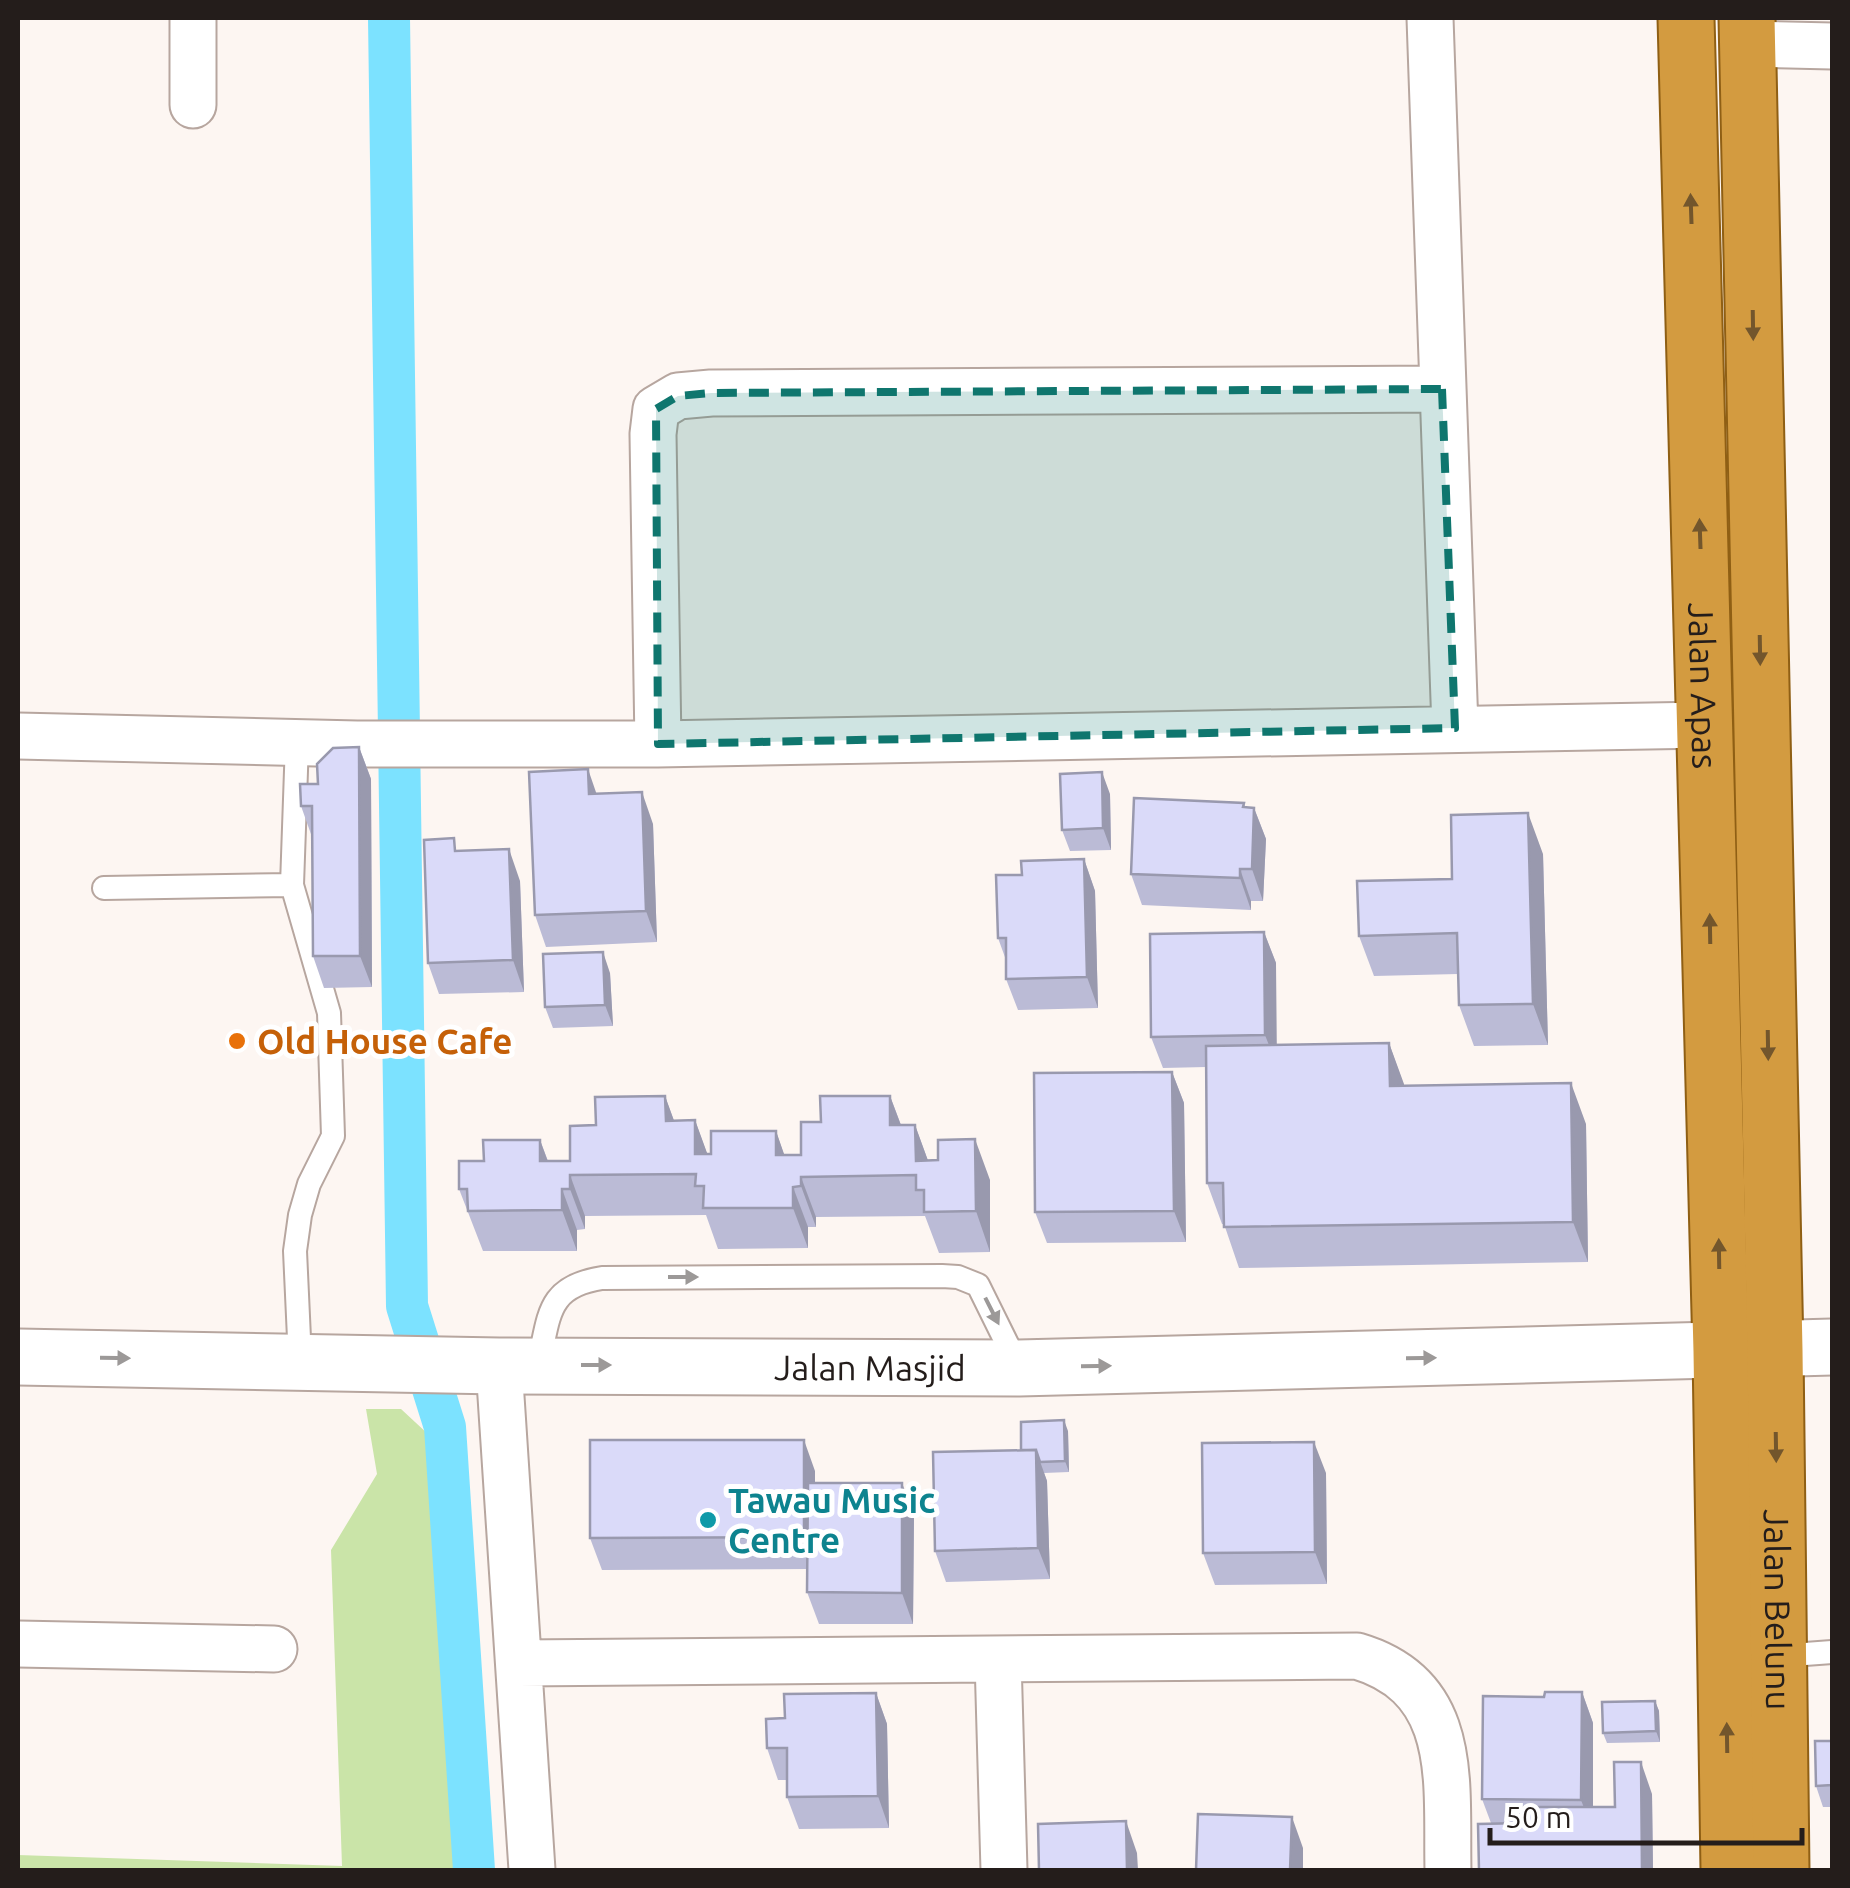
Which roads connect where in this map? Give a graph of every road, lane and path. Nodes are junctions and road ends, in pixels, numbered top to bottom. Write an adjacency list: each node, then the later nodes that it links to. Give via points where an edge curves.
1 (193, 18): 6 (street)
2 (1430, 18): 7 (street)
3 (1686, 18): 8 (highway, Jalan Apas, one-way to 3)
4 (1747, 31): 5 (street); 16 (highway, Jalan Apas, one-way to 16)
5 (1832, 46)
6 (194, 104)
7 (1442, 389): 9 (street); 12 (street, via 678,396 656,409 653,434)
8 (1705, 726): 9 (street); 17 (highway, Jalan Apas, one-way to 8)
9 (1455, 728): 12 (street)
10 (18, 736): 11 (street)
11 (297, 742): 12 (street); 13 (lane)
12 (658, 744)
13 (292, 885): 14 (lane); 19 (lane, via 329,1013 333,1136 300,1215)
14 (104, 888)
15 (1832, 1347): 16 (street, Jalan Masjid)
16 (1774, 1350): 17 (street, Jalan Masjid); 25 (highway, Jalan Belunu, one-way to 25)
17 (1721, 1351): 21 (street, Jalan Masjid, one-way to 17); 31 (highway, Jalan Belunu, one-way to 17)
18 (18, 1357): 19 (street, Jalan Masjid, one-way to 19)
19 (300, 1360): 20 (street, Jalan Masjid)
20 (500, 1365): 21 (street, Jalan Masjid, one-way to 21); 21 (lane, one-way to 21, via 575,1282 942,1276 978,1285); 27 (street)
21 (1019, 1368)
22 (18, 1644): 23 (street)
23 (274, 1648)
24 (1832, 1652): 25 (lane)
25 (1778, 1656): 32 (highway, Jalan Belunu)
26 (998, 1658): 27 (street); 29 (street); 30 (street, via 1357,1656 1381,1664 1409,1682 1439,1728)
27 (518, 1663): 28 (street)
28 (532, 1870)
29 (1004, 1870)
30 (1448, 1870)
31 (1729, 1870)
32 (1781, 1870)

